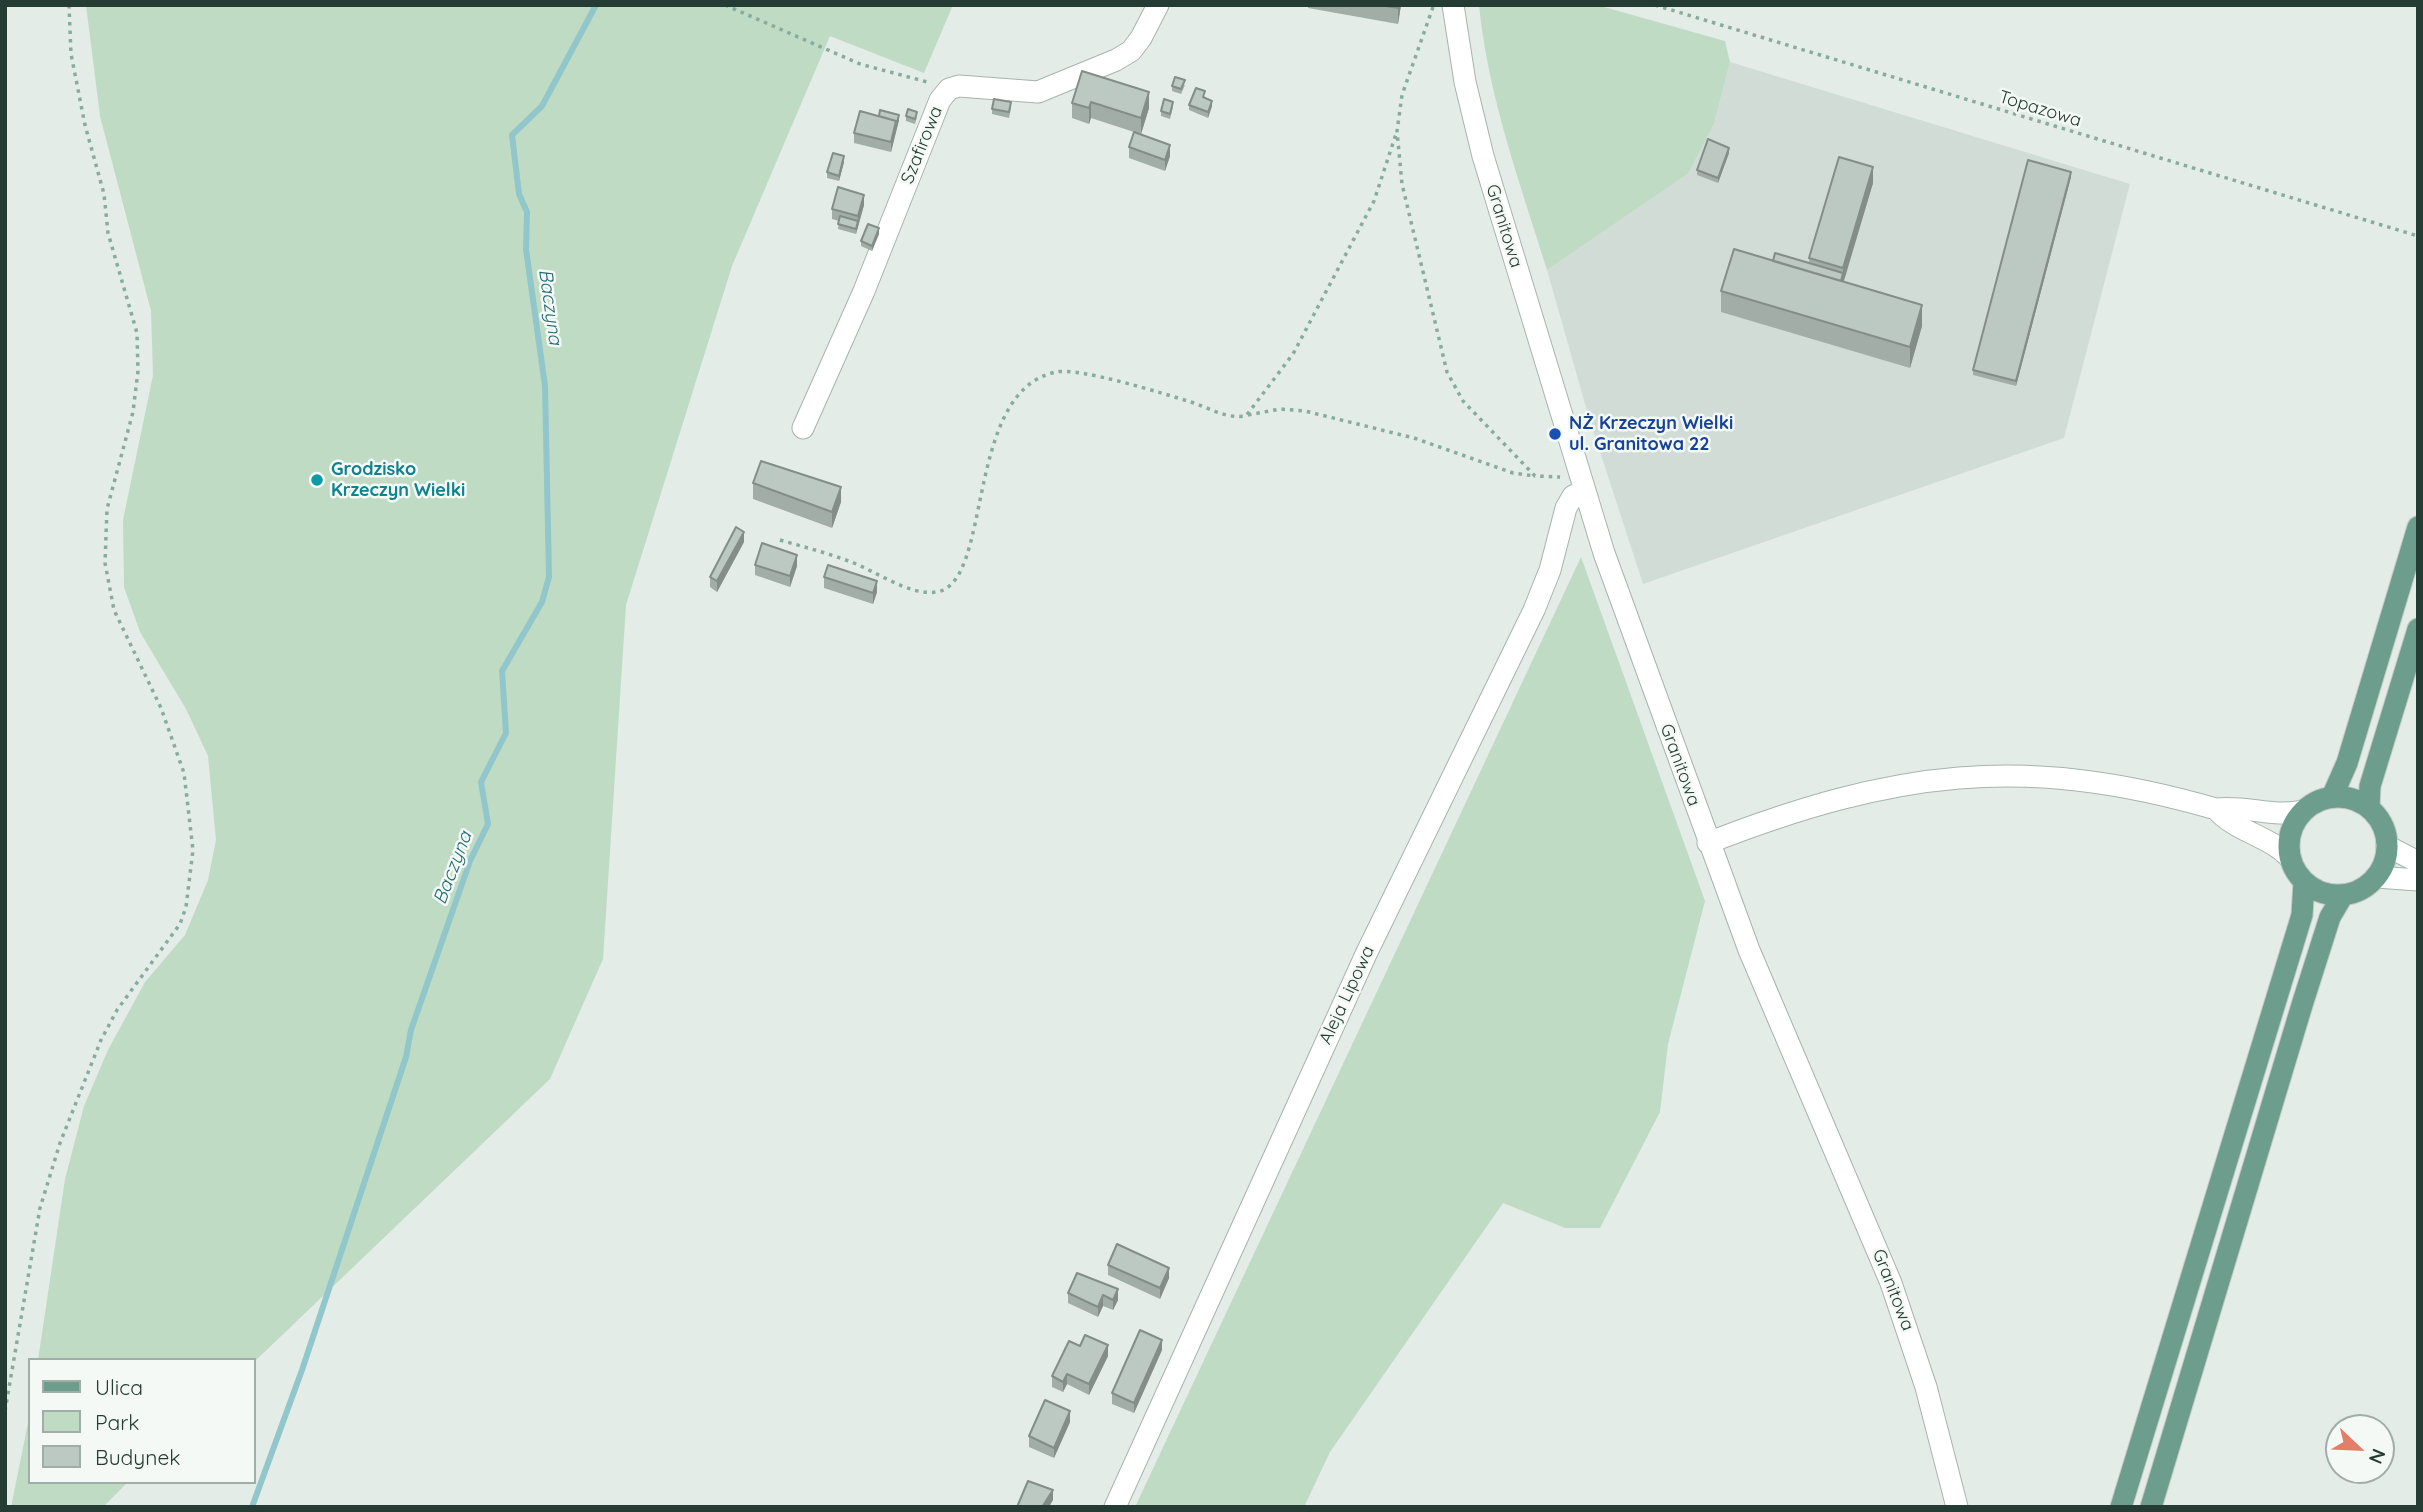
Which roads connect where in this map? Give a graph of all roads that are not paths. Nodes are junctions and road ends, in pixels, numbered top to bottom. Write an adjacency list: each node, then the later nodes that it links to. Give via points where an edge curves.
1 (1158, 5): 3 (street, Szafirowa, via 1131,51 1061,83 1027,93 960,86 949,89 940,100)
2 (1453, 5): 4 (street, Granitowa, via 1476,132)
3 (803, 428)
4 (1581, 484): 11 (street, Granitowa); 19 (street, Aleja Lipowa, via 1566,508 1538,603 1356,976)
5 (2418, 527): 7 (main road, via 2347,763)
6 (2418, 629): 8 (main road, via 2370,786)
7 (2332, 797): 8 (main road); 10 (main road)
8 (2370, 807): 12 (main road, via 2379,818)
9 (2216, 809): 10 (street); 11 (street, via 2134,787 2068,778 1946,778 1850,794); 13 (street)
10 (2303, 811): 13 (main road, via 2293,825)
11 (1708, 843): 20 (street, Granitowa, via 1765,990 1894,1291 1921,1370)
12 (2387, 846): 14 (street); 15 (main road)
13 (2290, 858): 17 (main road)
14 (2418, 862)
15 (2376, 877): 16 (street); 18 (main road, via 2356,892)
16 (2418, 880)
17 (2304, 882): 18 (main road, via 2329,895); 21 (main road, via 2302,915)
18 (2343, 895): 22 (main road, via 2330,917 2302,1005)
19 (1115, 1507)
20 (1957, 1507)
21 (2121, 1507)
22 (2151, 1507)

